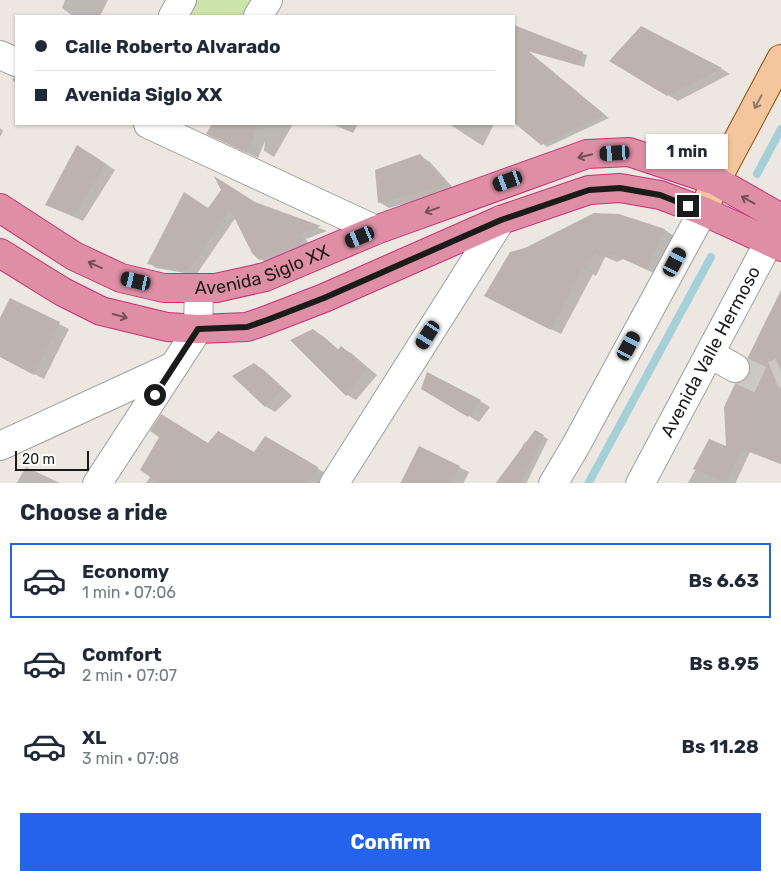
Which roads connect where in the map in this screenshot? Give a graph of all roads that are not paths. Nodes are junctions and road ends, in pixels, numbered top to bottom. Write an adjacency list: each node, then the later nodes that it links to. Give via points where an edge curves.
1 (182, 0): 3 (street)
2 (268, 0): 4 (street)
3 (174, 15)
4 (259, 15)
5 (0, 55): 7 (street)
6 (781, 60): 10 (main road, one-way to 10)
7 (15, 62)
8 (153, 125): 9 (street)
9 (193, 133): 14 (street)
10 (716, 182): 12 (main road); 14 (highway, Avenida Siglo XX, one-way to 14, via 629,152 587,154); 15 (highway, Avenida Siglo XX, one-way to 10)
11 (0, 208): 17 (highway, Avenida Siglo XX, one-way to 11, via 164,288 121,278 74,256)
12 (702, 211): 13 (highway, via 660,195 620,188 589,190); 15 (highway); 25 (street)
13 (501, 220): 18 (highway, via 267,320 247,327); 24 (street)
14 (376, 230): 17 (highway, Avenida Siglo XX, via 265,277 216,288)
15 (778, 232): 19 (street, Avenida Valle Hermoso)
16 (0, 253): 18 (highway, one-way to 18, via 101,311 167,327)
17 (199, 288): 18 (street)
18 (198, 329): 20 (street)
19 (710, 354): 21 (street); 26 (street, Avenida Valle Hermoso)
20 (174, 366): 22 (street); 23 (street)
21 (735, 368)
22 (0, 446)
23 (98, 483)
24 (335, 483)
25 (554, 483)
26 (641, 483)

